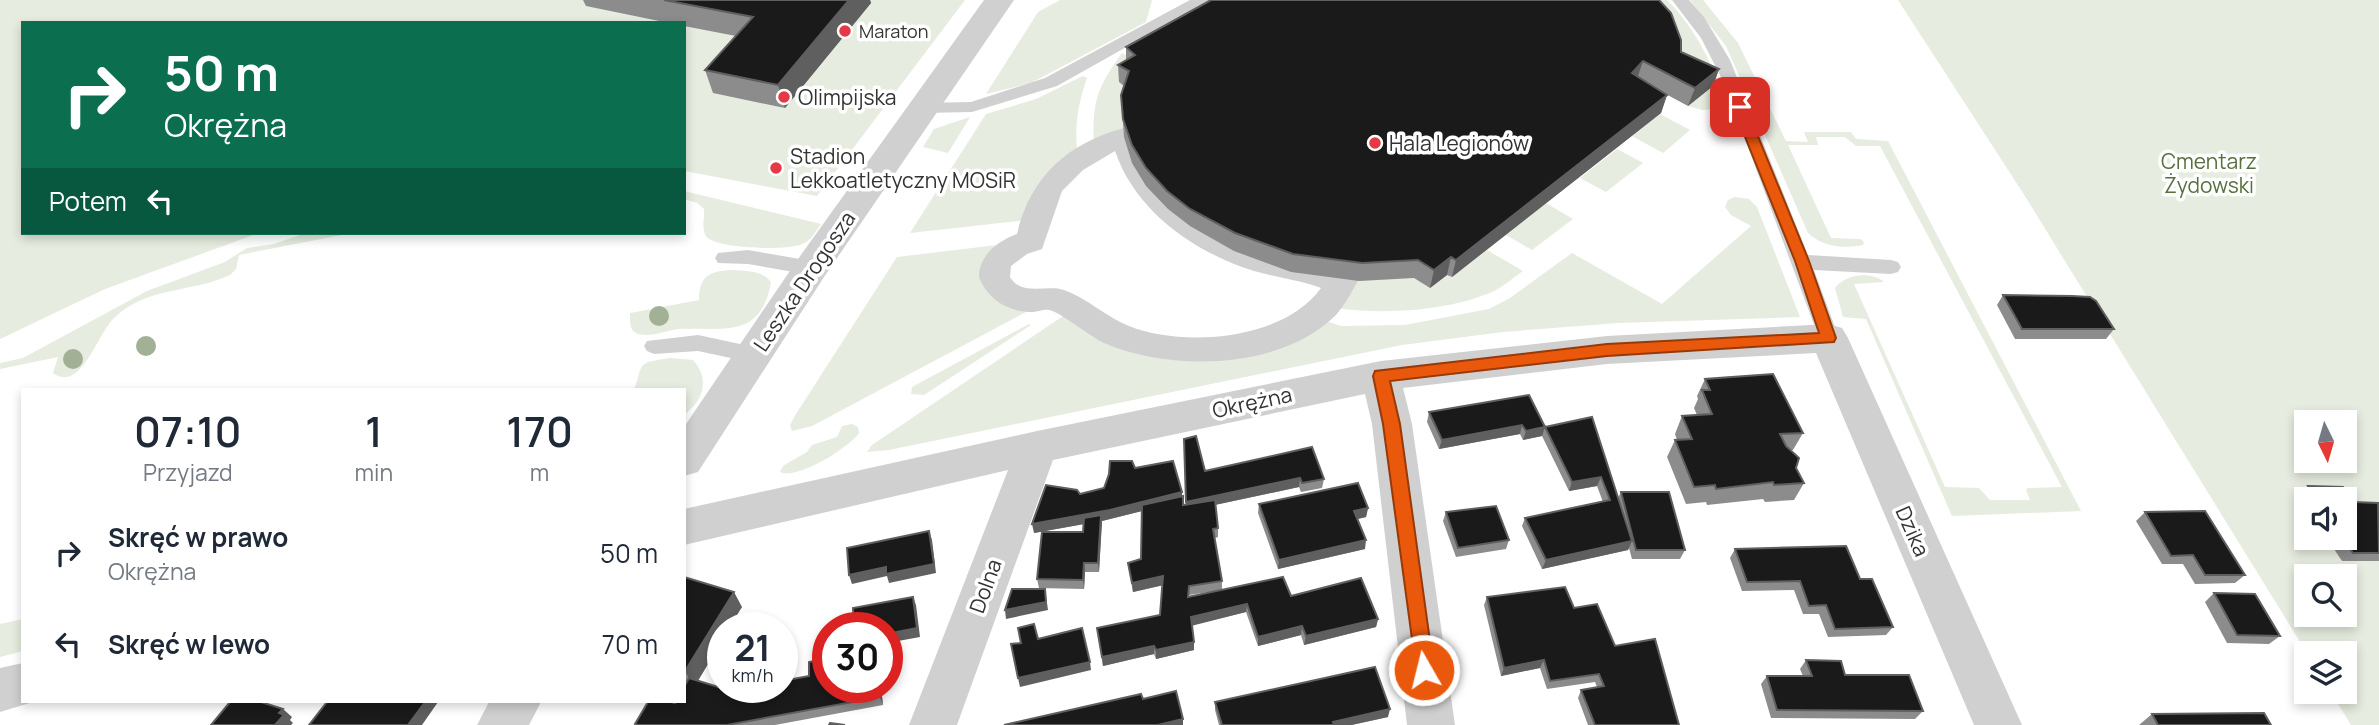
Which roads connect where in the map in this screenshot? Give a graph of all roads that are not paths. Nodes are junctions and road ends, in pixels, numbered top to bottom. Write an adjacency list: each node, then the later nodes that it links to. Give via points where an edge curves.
1 (999, 0): 4 (street, Leszka Drogosza)
2 (1202, 0): 4 (lane, via 1051,82 972,107)
3 (1679, 0): 6 (lane, via 1724,68)
4 (922, 108): 8 (street, Leszka Drogosza)
5 (725, 258): 8 (lane, via 748,257)
6 (1802, 261): 7 (lane); 10 (lane)
7 (1891, 267)
8 (811, 268): 12 (street, Leszka Drogosza)
9 (1311, 316): 9 (street, via 1325,306 1343,279 1264,263 1190,226 1146,186 1124,137 1101,145 1060,173 1041,199 1031,242 1006,252 996,266 998,285 1014,297 1052,298 1119,336 1178,349 1255,342 1296,327)
10 (1829, 338): 13 (street, Okrężna, via 1607,350); 23 (street, Dzika)
11 (654, 346): 12 (lane, via 698,343)
12 (754, 355): 15 (street, Leszka Drogosza)
13 (1381, 376): 14 (street, Okrężna); 22 (street, via 1392,424)
14 (1037, 447): 16 (street, Okrężna); 21 (street, Dolna)
15 (686, 457)
16 (686, 527)
17 (21, 685): 18 (street)
18 (0, 690)
19 (516, 703): 20 (street)
20 (501, 725)
21 (933, 725)
22 (1431, 725)
23 (1998, 725)

